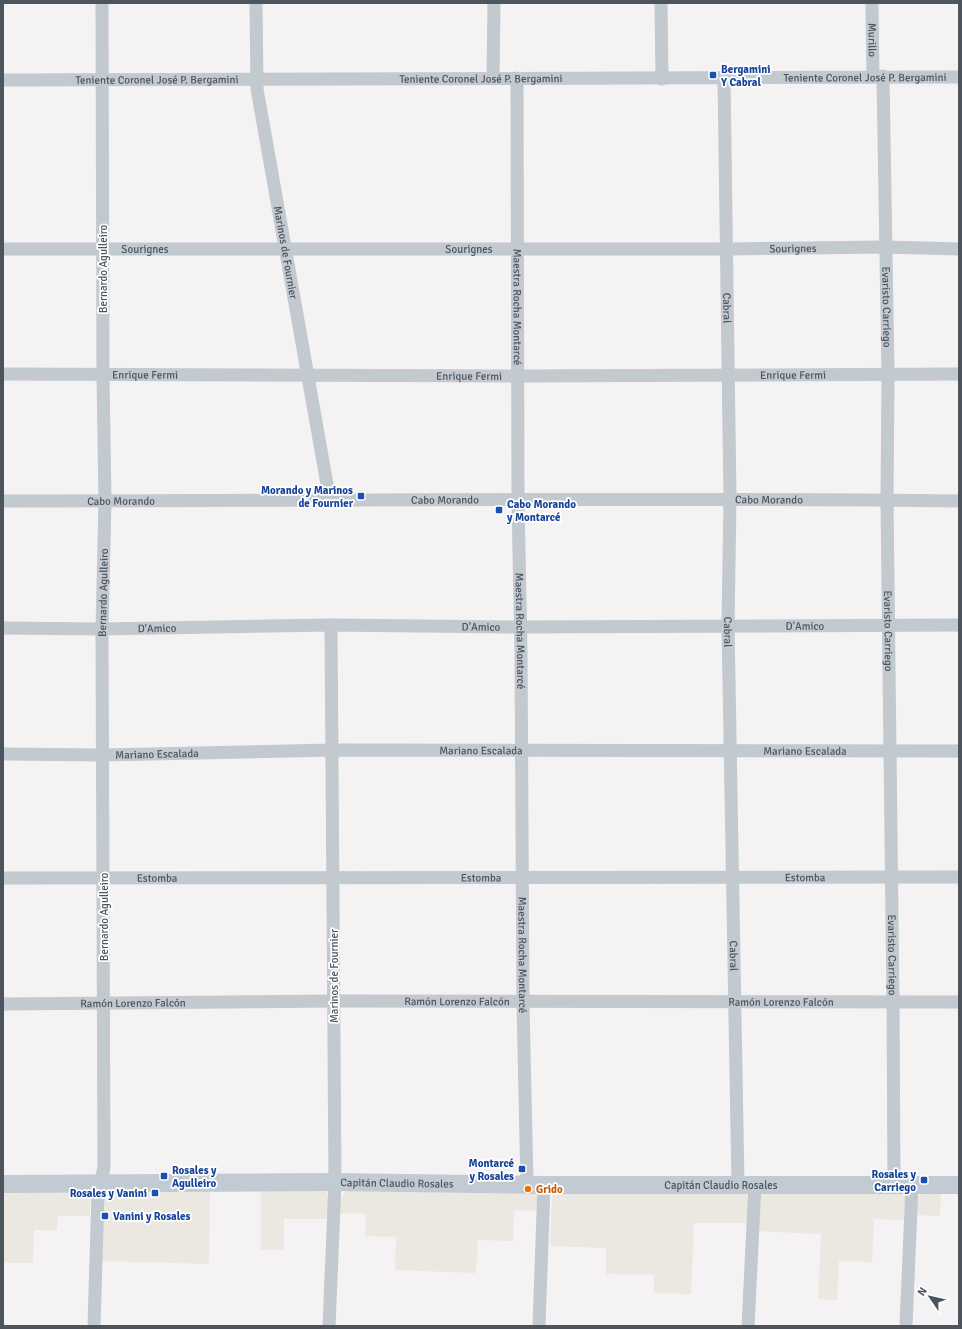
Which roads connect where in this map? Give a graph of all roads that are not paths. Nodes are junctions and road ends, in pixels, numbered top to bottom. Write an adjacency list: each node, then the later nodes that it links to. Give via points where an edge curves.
1 (102, 3): 11 (street, Bernardo Agulleiro)
2 (256, 3): 12 (street, Marinos de Fournier)
3 (494, 3): 8 (street)
4 (661, 3): 13 (street)
5 (872, 3): 6 (street, Murillo)
6 (878, 76): 7 (street, Teniente Coronel José P. Bergamini); 10 (street, Teniente Coronel José P. Bergamini); 15 (street, Evaristo Carriego)
7 (959, 77)
8 (493, 78): 9 (street, Teniente Coronel José P. Bergamini); 12 (street, Teniente Coronel José P. Bergamini)
9 (517, 78): 13 (street, Teniente Coronel José P. Bergamini); 17 (street, Maestra Rocha Montarcé)
10 (724, 78): 13 (street, Teniente Coronel José P. Bergamini); 19 (street, Cabral)
11 (102, 79): 12 (street, Teniente Coronel José P. Bergamini); 14 (street, Teniente Coronel José P. Bergamini); 21 (street, Bernardo Agulleiro)
12 (256, 79): 16 (street, Marinos de Fournier)
13 (662, 79)
14 (3, 80)
15 (884, 247): 19 (street, Sourignes); 20 (street, Sourignes); 24 (street, Evaristo Carriego)
16 (286, 248): 17 (street, Sourignes); 21 (street, Sourignes); 23 (street, Marinos de Fournier)
17 (516, 248): 19 (street, Sourignes); 27 (street, Maestra Rocha Montarcé)
18 (3, 249): 21 (street, Sourignes)
19 (727, 249): 28 (street, Cabral)
20 (959, 249)
21 (104, 250): 26 (street, Bernardo Agulleiro)
22 (3, 374): 26 (street, Enrique Fermi)
23 (309, 374): 26 (street, Enrique Fermi); 27 (street, Enrique Fermi); 33 (street, Marinos de Fournier)
24 (888, 374): 25 (street, Enrique Fermi); 28 (street, Enrique Fermi); 30 (street, Evaristo Carriego)
25 (959, 374)
26 (103, 375): 32 (street, Bernardo Agulleiro)
27 (518, 376): 28 (street, Enrique Fermi); 34 (street, Maestra Rocha Montarcé)
28 (728, 376): 29 (street, Cabral)
29 (730, 498): 30 (street, Cabo Morando); 34 (street, Cabo Morando); 37 (street, Cabral)
30 (887, 500): 35 (street, Cabo Morando); 38 (street, Evaristo Carriego)
31 (3, 501): 32 (street, Cabo Morando)
32 (105, 501): 33 (street, Cabo Morando); 42 (street, Bernardo Agulleiro)
33 (330, 501): 34 (street, Cabo Morando)
34 (518, 501): 40 (street, Maestra Rocha Montarcé)
35 (959, 501)
36 (331, 625): 40 (street, D'Amico); 42 (street, D'Amico); 43 (street, Marinos de Fournier)
37 (728, 625): 38 (street, D'Amico); 40 (street, D'Amico); 44 (street, Cabral)
38 (888, 625): 39 (street, D'Amico); 47 (street, Evaristo Carriego)
39 (959, 625)
40 (520, 627): 46 (street, Maestra Rocha Montarcé)
41 (3, 628): 42 (street, D'Amico)
42 (102, 628): 49 (street, Bernardo Agulleiro)
43 (332, 750): 46 (street, Mariano Escalada); 49 (street, Mariano Escalada); 53 (street, Marinos de Fournier)
44 (730, 750): 46 (street, Mariano Escalada); 47 (street, Mariano Escalada); 51 (street, Cabral)
45 (959, 751): 47 (street, Mariano Escalada)
46 (522, 752): 50 (street, Maestra Rocha Montarcé)
47 (890, 752): 56 (street, Evaristo Carriego)
48 (3, 754): 49 (street, Mariano Escalada)
49 (104, 755): 52 (street, Bernardo Agulleiro)
50 (523, 876): 51 (street, Estomba); 53 (street, Estomba); 61 (street, Maestra Rocha Montarcé)
51 (732, 876): 56 (street, Estomba); 58 (street, Cabral)
52 (104, 877): 53 (street, Estomba); 55 (street, Estomba); 63 (street, Bernardo Agulleiro)
53 (334, 877): 57 (street, Marinos de Fournier)
54 (959, 877): 56 (street, Estomba)
55 (3, 878)
56 (891, 878): 59 (street, Evaristo Carriego)
57 (334, 1001): 61 (street, Ramón Lorenzo Falcón); 63 (street, Ramón Lorenzo Falcón); 65 (street, Marinos de Fournier)
58 (734, 1002): 59 (street, Ramón Lorenzo Falcón); 61 (street, Ramón Lorenzo Falcón); 68 (street, Cabral)
59 (894, 1002): 60 (street, Ramón Lorenzo Falcón); 69 (street, Evaristo Carriego)
60 (959, 1002)
61 (523, 1003): 67 (street, Maestra Rocha Montarcé)
62 (3, 1004): 63 (street, Ramón Lorenzo Falcón)
63 (104, 1004): 64 (street, Bernardo Agulleiro, via 104,1167)
64 (100, 1182): 65 (street, Capitán Claudio Rosales); 66 (street, Capitán Claudio Rosales); 72 (street, Bernardo Agulleiro)
65 (335, 1182): 67 (street, Capitán Claudio Rosales); 73 (street, Marinos de Fournier)
66 (3, 1184)
67 (535, 1184): 68 (street, Capitán Claudio Rosales); 74 (street, Maestra Rocha Montarcé)
68 (746, 1185): 69 (street, Capitán Claudio Rosales); 75 (street, Cabral)
69 (894, 1185): 70 (street, Capitán Claudio Rosales)
70 (912, 1185): 71 (street, Capitán Claudio Rosales); 76 (street)
71 (959, 1185)
72 (94, 1326)
73 (329, 1326)
74 (539, 1326)
75 (748, 1326)
76 (906, 1326)

